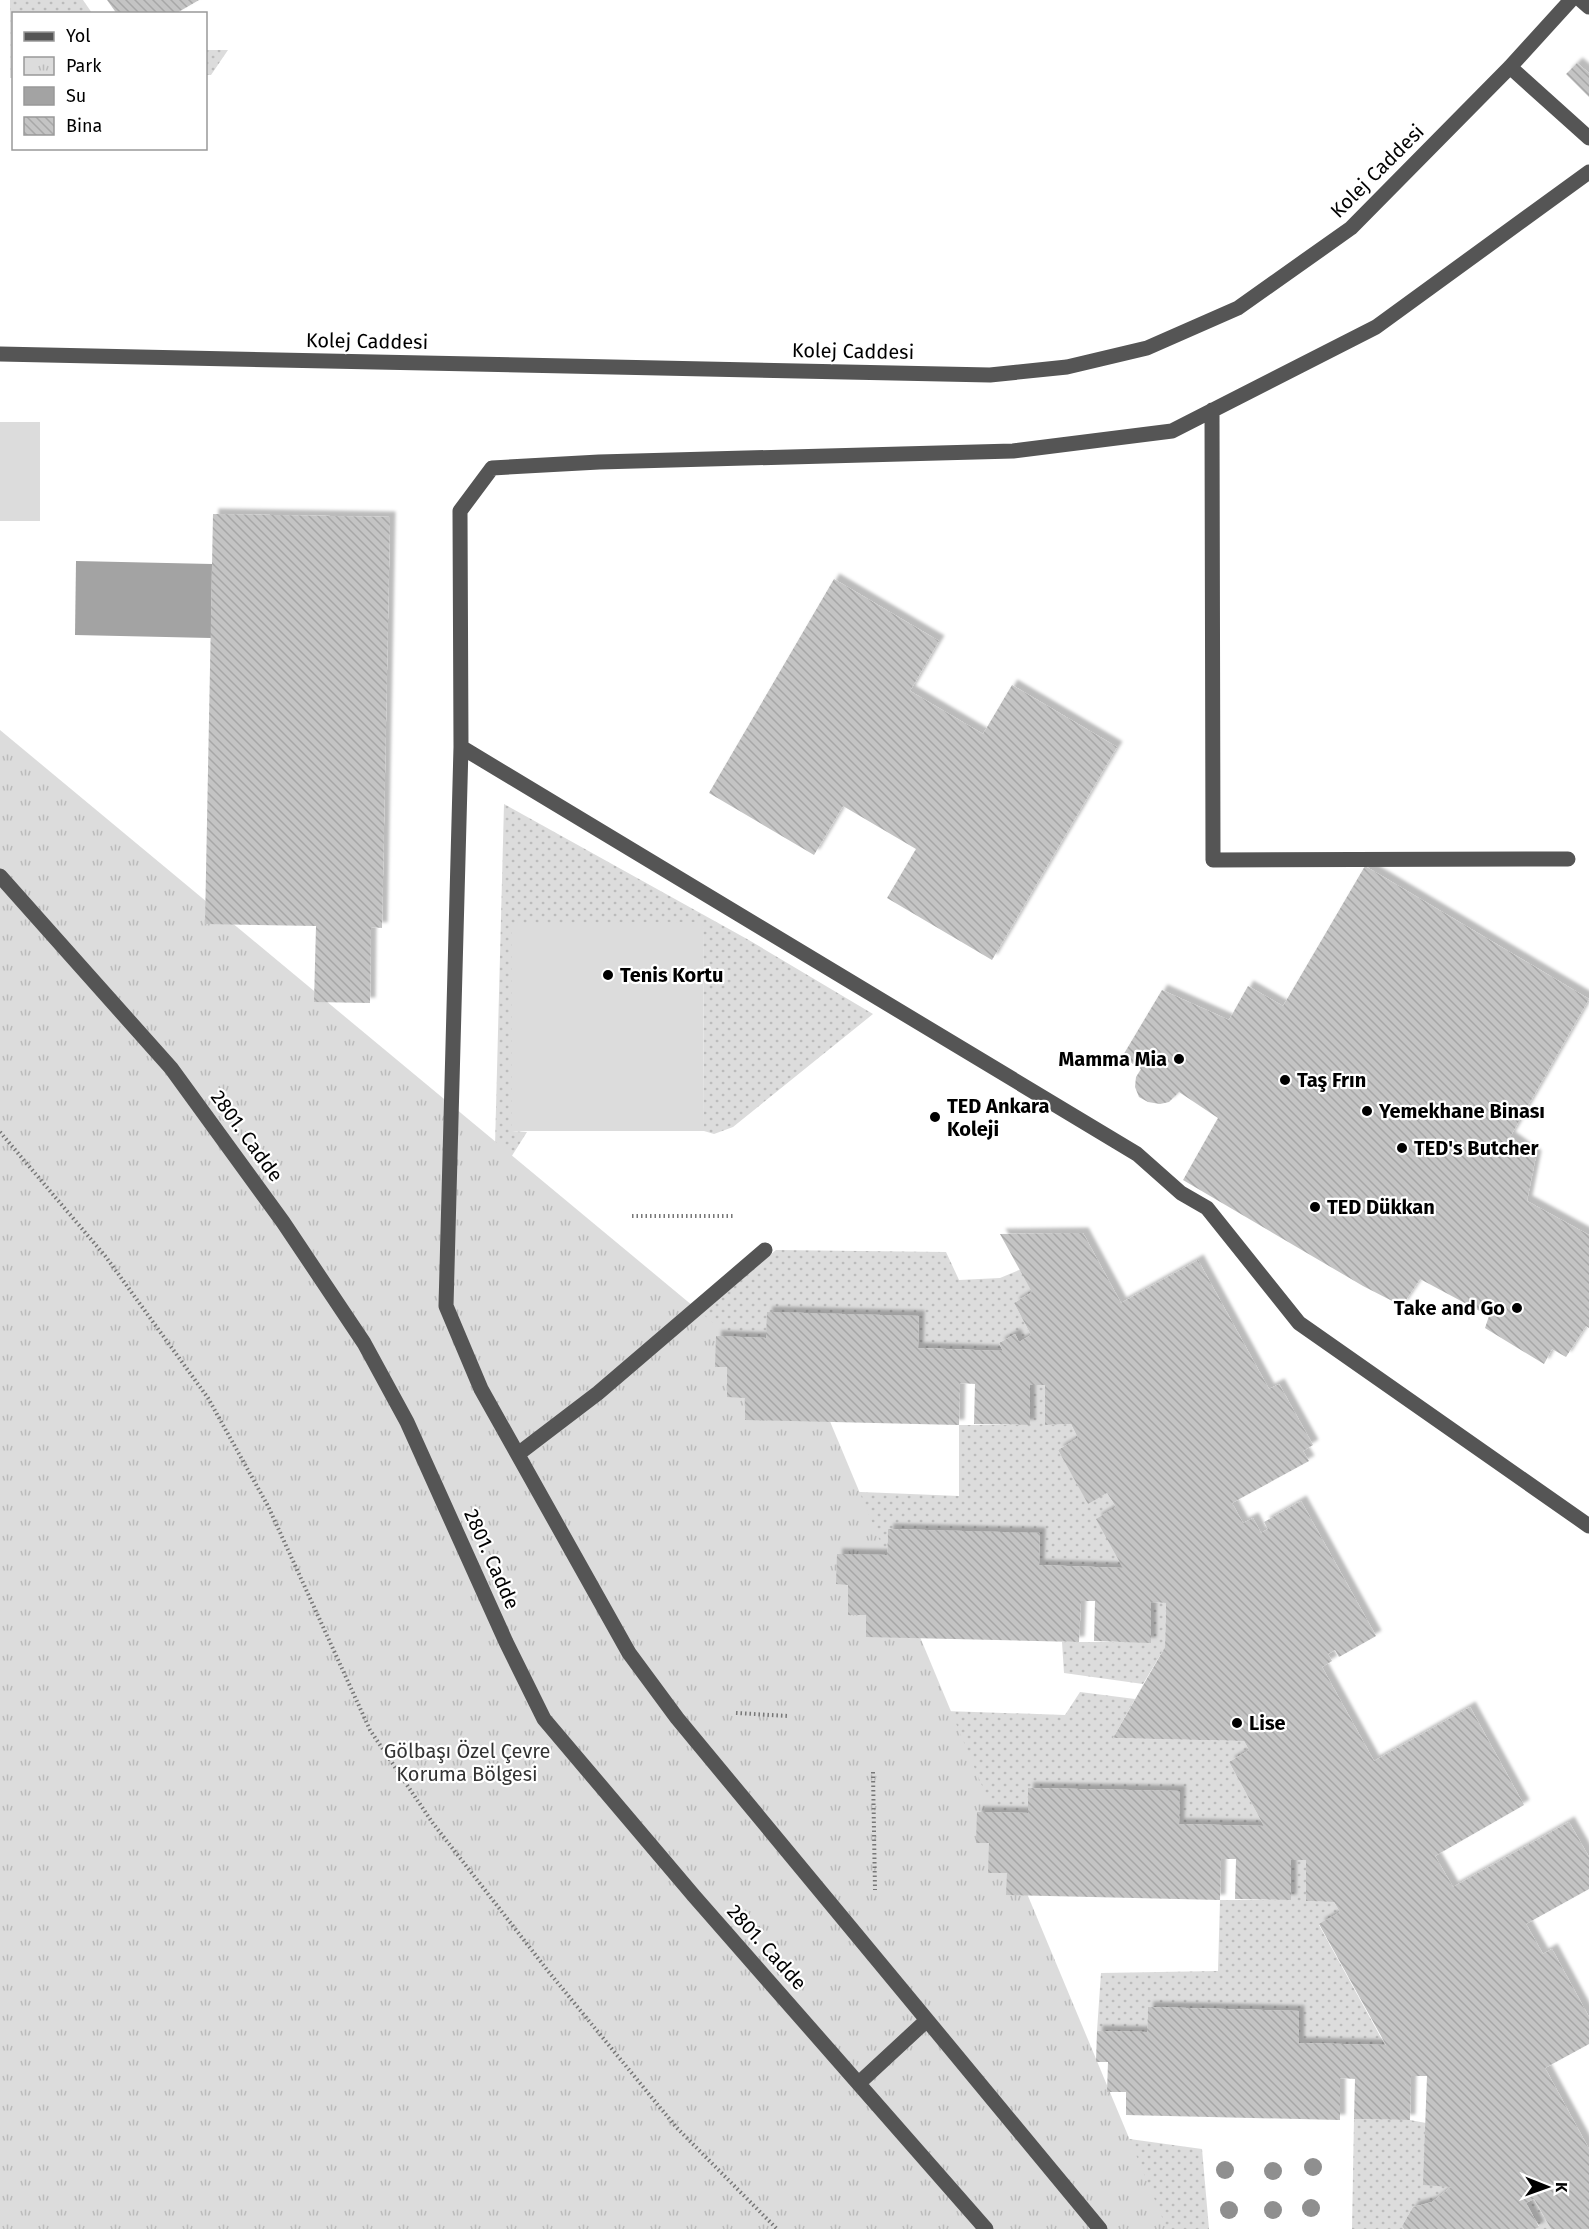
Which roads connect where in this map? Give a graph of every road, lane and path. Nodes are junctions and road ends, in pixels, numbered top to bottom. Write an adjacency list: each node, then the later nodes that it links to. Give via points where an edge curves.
1 (1571, 0): 4 (street, Kolej Caddesi)
2 (1581, 0): 3 (street)
3 (1589, 7)
4 (1510, 67): 5 (street); 7 (street, Kolej Caddesi, via 1352,228 1238,308 1146,348 1067,367 990,375)
5 (1589, 138)
6 (1589, 172): 8 (street, via 1376,327)
7 (0, 354)
8 (1212, 410): 9 (street, via 1172,431 1013,451 492,468 460,511); 10 (street, via 1213,860)
9 (461, 747): 16 (street, via 446,1306 481,1389); 17 (street, via 1137,1154 1181,1193 1207,1208 1299,1323)
10 (1568, 859)
11 (0, 876): 23 (street, 2801. Cadde, via 171,1068 283,1222 364,1343 407,1422 544,1719)
12 (0, 1132): 24 (path, via 106,1257 208,1398 268,1506 370,1730 432,1822 676,2127)
13 (632, 1216): 14 (path)
14 (734, 1216)
15 (765, 1250): 16 (street, via 598,1393)
16 (518, 1455): 22 (street, via 629,1653 676,1718)
17 (1589, 1526)
18 (736, 1713): 19 (path)
19 (788, 1716)
20 (873, 1772): 21 (path)
21 (875, 1890)
22 (927, 2020): 23 (street); 26 (street)
23 (859, 2083): 25 (street, 2801. Cadde)
24 (777, 2229)
25 (986, 2229)
26 (1100, 2229)

